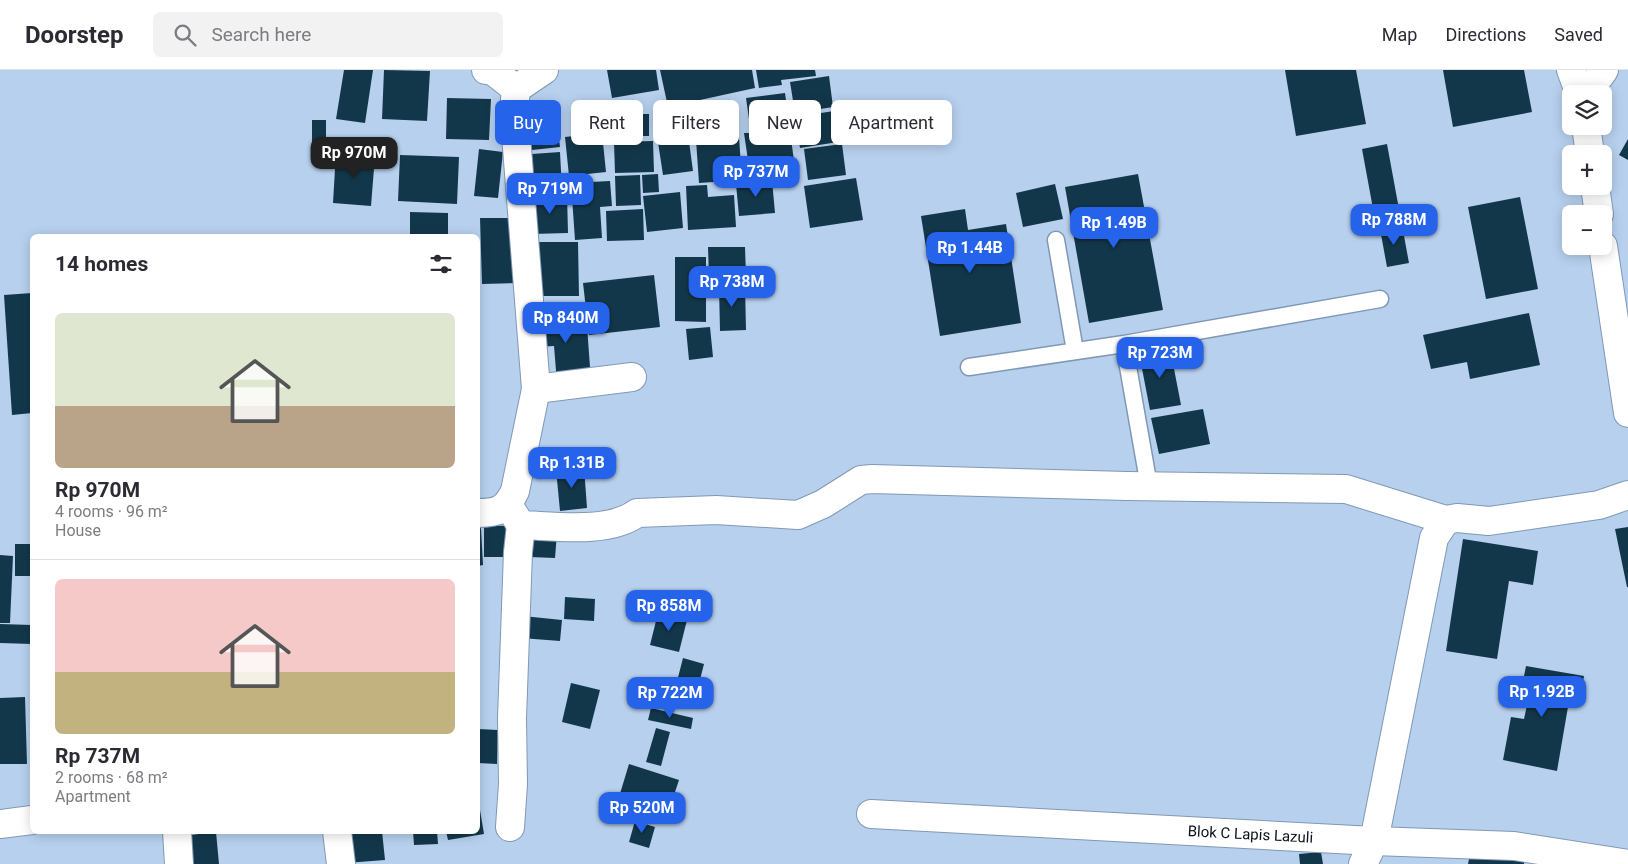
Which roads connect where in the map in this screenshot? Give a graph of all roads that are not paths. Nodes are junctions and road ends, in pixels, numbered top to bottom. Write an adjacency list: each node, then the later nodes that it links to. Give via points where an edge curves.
1 (486, 70): 7 (street, via 493,71)
2 (544, 70): 7 (street)
3 (1571, 70): 5 (street)
4 (1604, 70): 6 (street)
5 (1577, 85)
6 (1593, 85)
7 (516, 89): 15 (street, via 514,110)
8 (1056, 240): 12 (lane)
9 (1605, 255): 16 (street)
10 (1380, 299): 11 (lane)
11 (1124, 344): 12 (lane); 17 (lane)
12 (1075, 351): 13 (lane)
13 (969, 367)
14 (632, 377): 15 (street)
15 (536, 389): 20 (street, via 515,491)
16 (1628, 413)
17 (1149, 486): 20 (street, via 861,480 798,515 716,510 637,513 606,525 546,527); 21 (street, via 1346,489)
18 (1628, 495): 21 (street, via 1599,505 1489,521)
19 (480, 513): 20 (street)
20 (514, 515): 25 (street, via 518,552)
21 (1446, 520): 28 (street, via 1434,538)
22 (871, 814): 28 (street, Blok C Lapis Lazuli)
23 (30, 820): 24 (street)
24 (0, 824)
25 (510, 827)
26 (176, 834): 29 (street)
27 (337, 834): 30 (street)
28 (1368, 852): 31 (street, Blok C Lapis Lazuli, via 1514,846)
29 (180, 864)
30 (341, 864)
31 (1628, 864)

